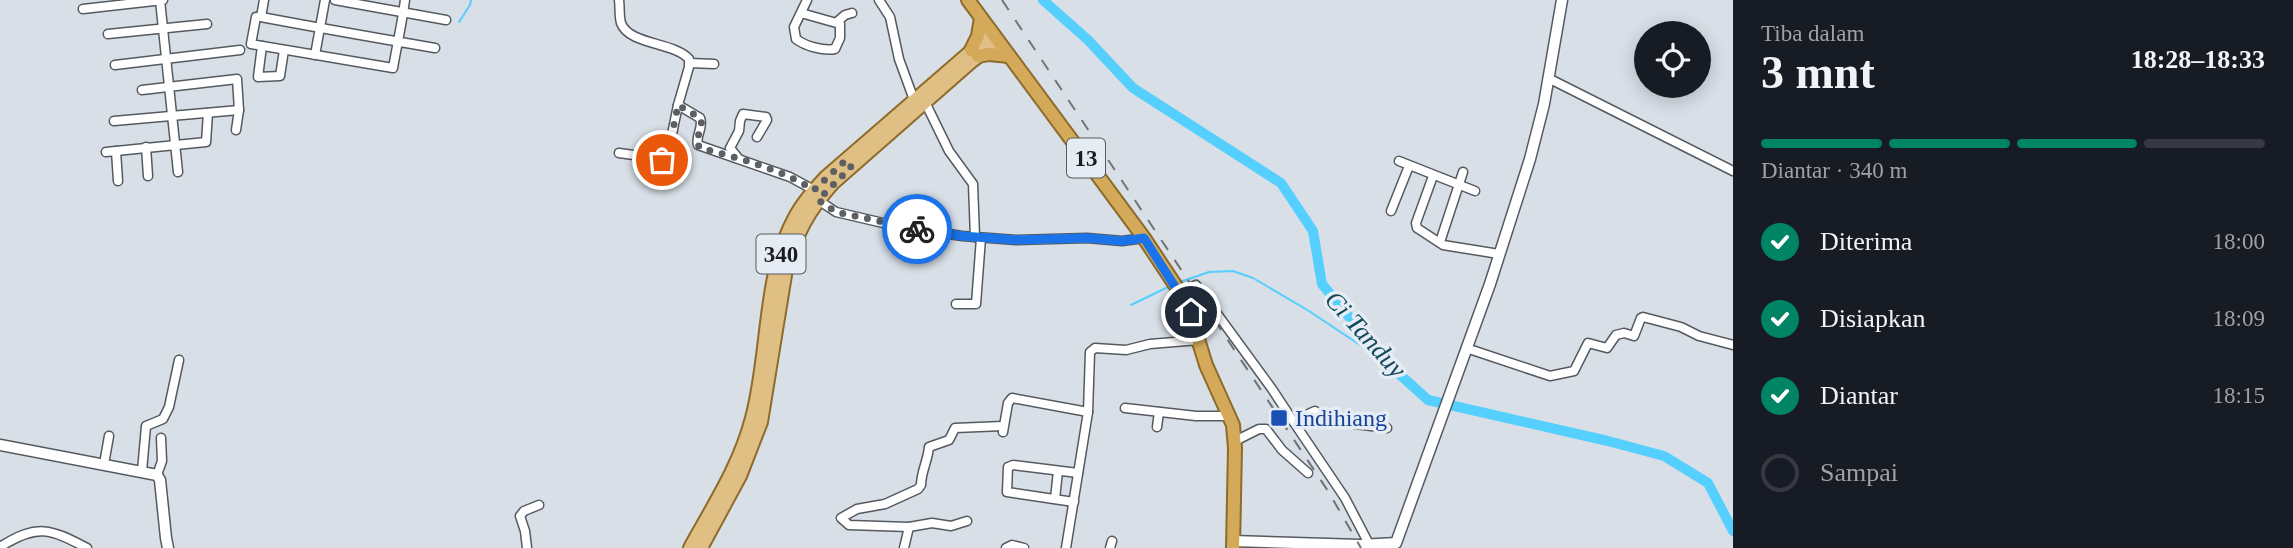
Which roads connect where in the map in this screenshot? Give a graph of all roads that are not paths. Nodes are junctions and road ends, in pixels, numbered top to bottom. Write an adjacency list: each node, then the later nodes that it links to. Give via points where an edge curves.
1 (162, 0): 11 (street); 21 (street)
2 (264, 0): 15 (street)
3 (325, 0): 20 (street)
4 (335, 0): 12 (street)
5 (405, 0): 12 (street)
6 (619, 0): 33 (street, via 625,30 683,53)
7 (807, 0): 13 (street)
8 (879, 0): 39 (street, via 890,17 899,60)
9 (968, 0): 16 (highway, 13)
10 (1562, 0): 36 (street)
11 (83, 9)
12 (403, 12): 17 (street); 24 (street)
13 (801, 13): 18 (street); 18 (street, via 793,31 796,39 808,45 835,49 841,28)
14 (852, 13): 18 (street)
15 (261, 17): 20 (street); 25 (street, via 257,17 251,44)
16 (981, 18): 23 (highway, 13); 29 (highway)
17 (446, 20)
18 (837, 22)
19 (207, 24): 21 (street)
20 (320, 28): 24 (street); 30 (street)
21 (163, 29): 22 (street); 32 (street)
22 (108, 34)
23 (995, 37): 29 (main road, 340); 31 (highway, 13)
24 (398, 41): 26 (street); 30 (street, via 393,68)
25 (262, 46): 28 (street); 28 (street, via 258,77 281,76)
26 (436, 48)
27 (240, 50): 32 (street)
28 (284, 50): 30 (street)
29 (974, 53): 31 (highway); 39 (main road, 340)
30 (315, 55)
31 (1009, 56): 66 (highway, 13)
32 (167, 59): 35 (street); 37 (street)
33 (690, 63): 34 (street); 40 (street)
34 (714, 64)
35 (115, 65)
36 (1548, 78): 55 (street); 68 (street, via 1530,159)
37 (170, 87): 38 (street); 41 (street, via 237,79); 43 (street)
38 (142, 90)
39 (919, 101): 63 (main road, 340); 65 (street, via 973,184)
40 (678, 105): 51 (street, via 663,159); 52 (street, via 700,118 698,145)
41 (239, 110): 42 (street); 45 (street)
42 (208, 113): 43 (street); 47 (street, via 205,142)
43 (174, 117): 44 (street); 47 (street)
44 (114, 121)
45 (236, 130)
46 (757, 137): 52 (street, via 767,118 743,114 730,148)
47 (175, 144): 48 (street); 56 (street)
48 (146, 148): 49 (street); 58 (street)
49 (117, 151): 50 (street); 60 (street)
50 (106, 152)
51 (619, 153)
52 (738, 158): 63 (street, via 790,177)
53 (1399, 161): 54 (street)
54 (1409, 166): 59 (street); 64 (street)
55 (1733, 171)
56 (178, 172)
57 (1463, 172): 61 (street)
58 (148, 176)
59 (1433, 176): 61 (street); 67 (street, via 1416,223 1419,230)
60 (118, 181)
61 (1459, 185): 62 (street); 67 (street)
62 (1475, 191)
63 (816, 195): 65 (street, via 836,212); 86 (main road, 340, via 792,245 761,422)
64 (1391, 211)
65 (978, 237): 66 (street); 70 (street, via 976,304)
66 (1144, 238): 69 (highway, 13)
67 (1440, 242): 68 (street, via 1451,248)
68 (1499, 254): 73 (street)
69 (1187, 303): 71 (highway, 13); 79 (street, via 1191,297 1188,289 1196,285)
70 (956, 304)
71 (1199, 340): 76 (street, via 1092,350); 78 (highway, 13)
72 (1733, 345): 73 (street, via 1643,317 1634,336 1616,335 1607,348 1588,343 1574,371 1550,376)
73 (1466, 348): 100 (street)
74 (179, 360): 88 (street, via 169,407 162,420 146,426)
75 (1125, 408): 77 (street)
76 (1088, 412): 90 (street); 97 (street, via 1012,398 1003,429 955,428 949,440 929,446 918,489 841,518 849,525)
77 (1159, 412): 78 (street); 80 (street)
78 (1230, 416): 84 (highway, 13)
79 (1293, 421): 81 (street, via 1315,411 1332,421); 98 (street, via 1345,498)
80 (1157, 427)
81 (1387, 428)
82 (109, 436): 87 (street)
83 (161, 438): 92 (street)
84 (1235, 441): 91 (street, via 1266,429); 99 (highway, 13)
85 (0, 444): 87 (street)
86 (743, 458): 106 (main road, 340); 107 (main road, 340)
87 (104, 464): 88 (street)
88 (142, 471): 92 (street)
89 (1058, 471): 90 (street); 93 (street); 93 (street, via 1010,465 1006,489)
90 (1078, 473): 94 (street)
91 (1308, 473)
92 (157, 475): 104 (street)
93 (1055, 499): 94 (street)
94 (1074, 502): 111 (street)
95 (539, 505): 105 (street, via 520,516)
96 (967, 521): 97 (street)
97 (909, 527): 108 (street)
98 (1369, 544): 100 (street); 101 (street)
99 (1233, 545): 101 (street)
100 (1396, 545)
101 (1338, 546)
102 (0, 547): 103 (street, via 41,530)
103 (87, 548)
104 (168, 548)
105 (527, 548)
106 (690, 548)
107 (701, 548)
108 (904, 548)
109 (1006, 548): 110 (street)
110 (1024, 548)
111 (1066, 548)

